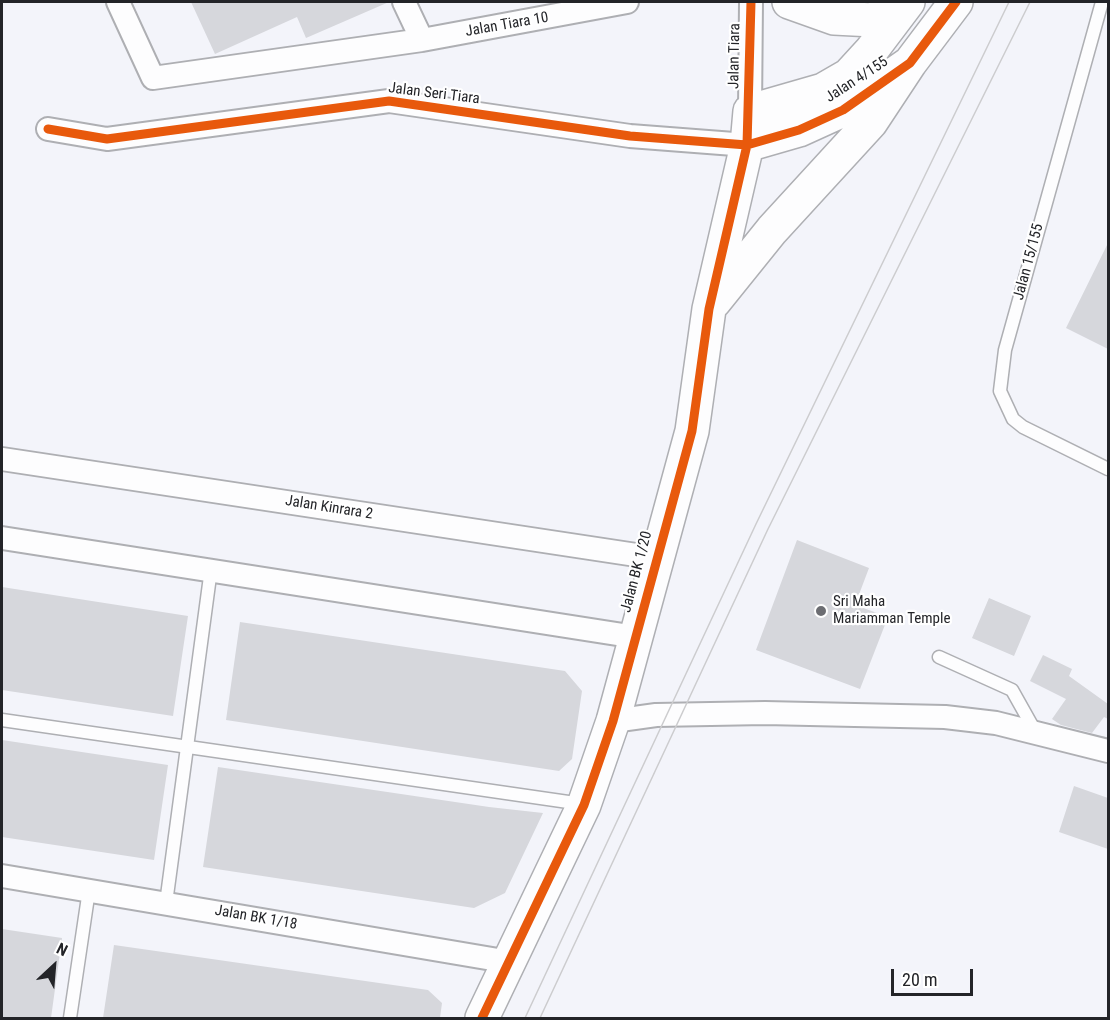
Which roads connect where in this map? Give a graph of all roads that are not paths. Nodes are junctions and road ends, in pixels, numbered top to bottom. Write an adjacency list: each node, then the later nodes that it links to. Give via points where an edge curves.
1 (118, 2): 11 (street, Jalan Tiara 10, via 153,78)
2 (404, 2): 11 (street)
3 (627, 2): 10 (street, Jalan Tiara 10)
4 (751, 2): 13 (street, Jalan Tiara)
5 (789, 2): 6 (street, via 834,18 873,20)
6 (900, 2)
7 (908, 2): 13 (street, Jalan 4/155, via 849,75 823,90)
8 (956, 2): 12 (street, Jalan 4/155)
9 (1102, 2): 18 (lane, Jalan 15/155, via 1005,350 1000,391 1013,419 1023,428)
10 (554, 9): 11 (street, Jalan Tiara 10)
11 (422, 40)
12 (910, 63): 15 (street, Jalan 4/155, via 843,110 799,130); 16 (street, via 871,122 772,230)
13 (750, 111): 15 (street, Jalan BK 1/20)
14 (48, 129): 15 (street, Jalan Seri Tiara, via 107,139 389,101 630,136)
15 (747, 145): 16 (street, Jalan BK 1/20)
16 (708, 309): 20 (street, Jalan BK 1/20, via 692,431)
17 (2, 459): 20 (street, Jalan Kinrara 2)
18 (1108, 469)
19 (2, 538): 21 (street)
20 (656, 558): 22 (street, Jalan BK 1/20)
21 (211, 569): 22 (street); 27 (lane)
22 (636, 637): 25 (street, Jalan BK 1/20)
23 (939, 657): 26 (lane, via 1012,690)
24 (2, 720): 27 (lane)
25 (613, 721): 26 (street, via 666,715 765,713 945,717); 29 (street, Jalan BK 1/20)
26 (1035, 731): 28 (street)
27 (187, 746): 29 (lane); 32 (lane)
28 (1108, 751)
29 (584, 805): 33 (street, Jalan BK 1/20)
30 (2, 876): 31 (street, Jalan BK 1/18)
31 (89, 890): 32 (street, Jalan BK 1/18); 34 (lane)
32 (166, 903): 33 (street, Jalan BK 1/18)
33 (510, 962): 35 (street, Jalan BK 1/20)
34 (70, 1018)
35 (482, 1018)

